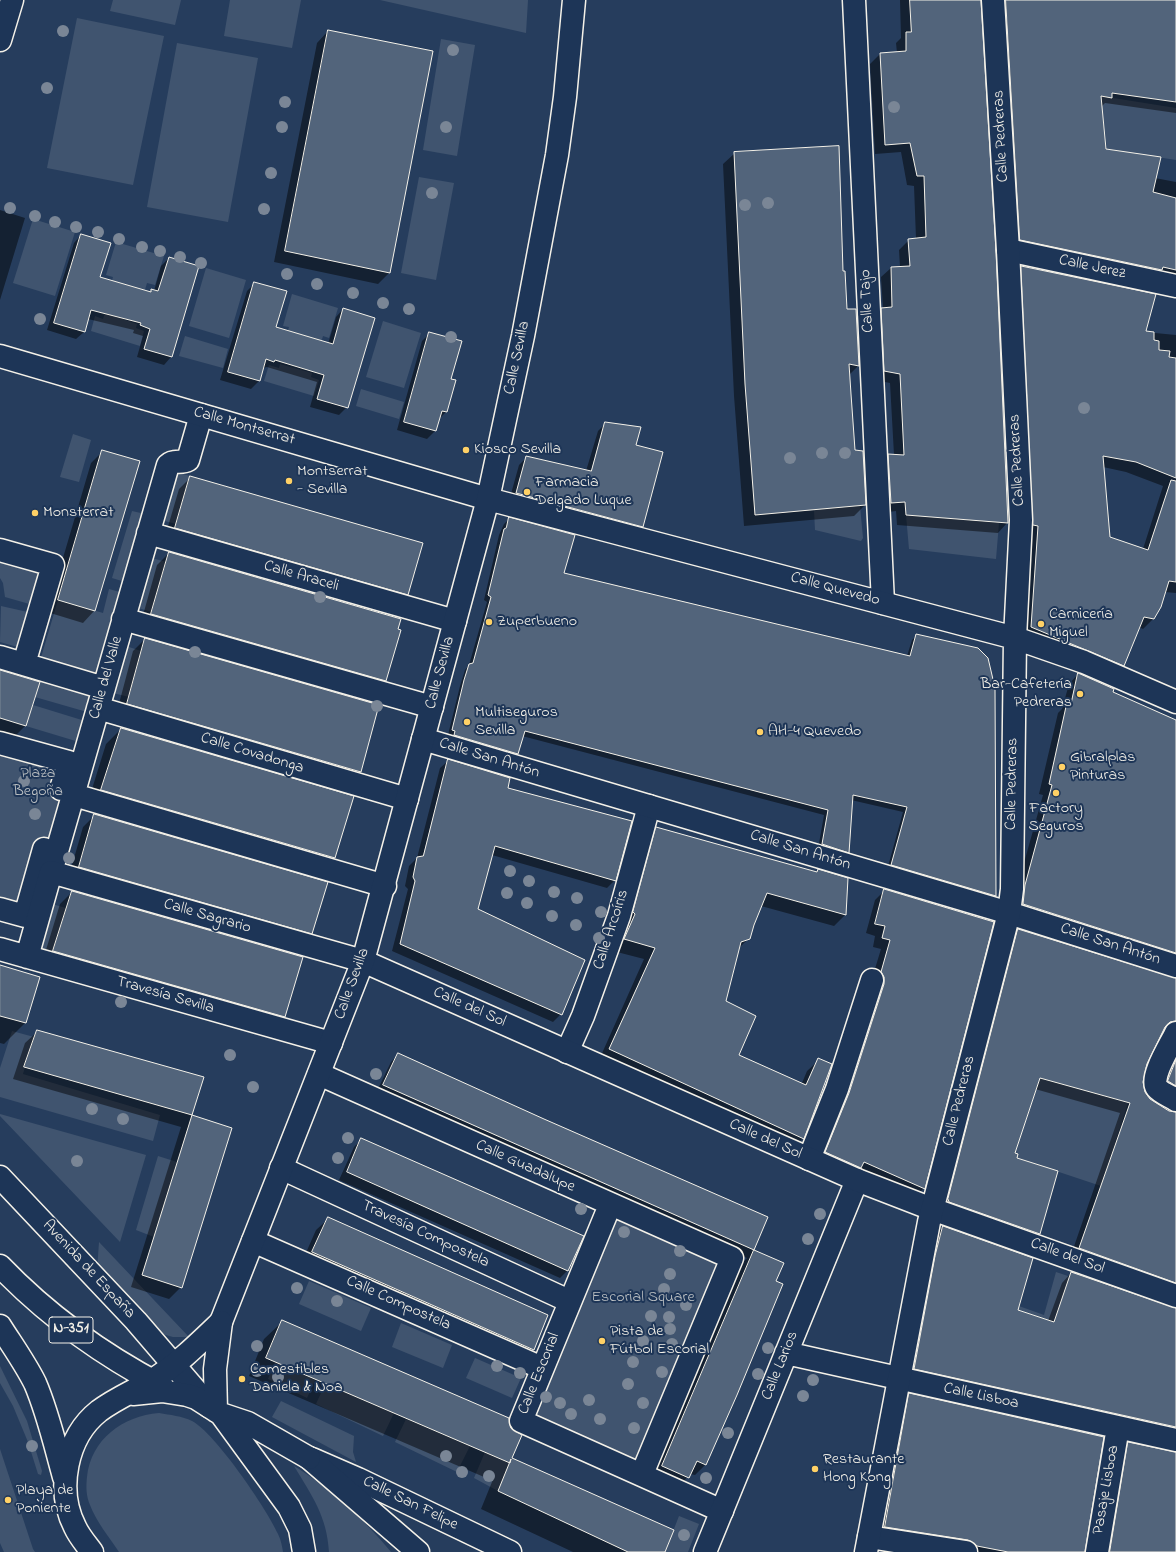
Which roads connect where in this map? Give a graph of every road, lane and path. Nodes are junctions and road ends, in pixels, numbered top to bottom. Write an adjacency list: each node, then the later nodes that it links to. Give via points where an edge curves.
1 (12, 0): 5 (main road)
2 (574, 0): 10 (main road, Calle Sevilla, via 557,154 523,336)
3 (854, 0): 13 (main road, Calle Tajo)
4 (993, 0): 6 (main road, Calle Pedreras)
5 (0, 40)
6 (1008, 250): 7 (main road, Calle Jerez); 16 (main road, Calle Pedreras, via 1021,520)
7 (1176, 286)
8 (0, 356): 9 (main road, Calle Montserrat)
9 (201, 415): 10 (main road, Calle Montserrat); 11 (main road, Calle del Valle, via 188,460 174,461 168,465)
10 (488, 499): 13 (main road, Calle Quevedo); 15 (main road, Calle Sevilla)
11 (148, 533): 14 (main road, Calle del Valle); 15 (main road, Calle Araceli)
12 (0, 550): 18 (main road, via 53,565)
13 (883, 603): 16 (main road, Calle Quevedo)
14 (123, 619): 19 (main road, Calle del Valle); 21 (main road)
15 (455, 621): 21 (main road, Calle Sevilla)
16 (1015, 638): 20 (main road, Calle Quevedo, via 1084,662); 31 (main road, Calle Pedreras, via 1012,889)
17 (0, 657): 18 (main road, Calle Covadonga)
18 (24, 664): 19 (main road, Calle Covadonga)
19 (101, 698): 24 (main road, Calle del Valle); 26 (main road, Calle Covadonga)
20 (1176, 702)
21 (432, 707): 22 (main road, Calle Sevilla)
22 (423, 739): 26 (main road, Calle Sevilla); 27 (main road, Calle San Antón)
23 (0, 743): 24 (main road)
24 (76, 760): 25 (main road, Calle del Valle); 32 (main road)
25 (74, 795): 28 (main road, Calle del Valle); 29 (main road)
26 (407, 799): 29 (main road, Calle Sevilla)
27 (649, 806): 31 (main road, Calle San Antón); 40 (main road, Calle Arcoíris, via 619,916 583,1016)
28 (51, 872): 32 (main road, Calle del Valle); 35 (main road, Calle Sagrario)
29 (385, 886): 35 (main road, Calle Sevilla)
30 (0, 909): 32 (main road)
31 (1009, 913): 36 (main road, Calle San Antón); 48 (main road, Calle Pedreras)
32 (30, 922): 34 (main road, Calle del Valle)
33 (0, 949): 34 (main road, Travesía Sevilla)
34 (27, 957): 39 (main road, Travesía Sevilla)
35 (363, 961): 39 (main road, Calle Sevilla); 40 (main road, Calle del Sol)
36 (1176, 966)
37 (872, 980): 43 (main road, via 837,1089)
38 (1176, 1033): 42 (main road, via 1156,1074 1156,1087)
39 (331, 1043): 41 (main road, Calle Sevilla)
40 (567, 1052): 43 (main road, Calle del Sol)
41 (319, 1074): 44 (main road, Calle Sevilla); 47 (main road, Calle Guadalupe)
42 (1176, 1100)
43 (809, 1159): 46 (main road, Calle del Sol)
44 (281, 1168): 49 (main road, Calle Sevilla); 52 (main road, Travesía Compostela)
45 (0, 1177): 56 (main road, Avenida de España)
46 (857, 1180): 48 (main road, Calle del Sol); 55 (main road, Calle Larios)
47 (610, 1205): 52 (main road, Calle Escorial); 66 (main road, Calle Guadalupe, via 732,1258)
48 (932, 1209): 51 (main road, Calle del Sol); 58 (main road, Calle Pedreras)
49 (253, 1241): 53 (main road, Calle Sevilla); 57 (main road, Calle Compostela)
50 (0, 1266): 59 (main road, N-351, via 73,1332 109,1357)
51 (1176, 1296)
52 (569, 1301): 57 (main road, Calle Escorial)
53 (221, 1322): 56 (main road); 62 (main road, via 214,1369)
54 (0, 1326): 67 (main road, N-351, via 35,1384)
55 (786, 1353): 58 (main road, Calle Lisboa); 68 (main road, Calle Larios)
56 (174, 1365): 59 (main road); 62 (main road, Avenida de España)
57 (542, 1368): 66 (main road, Calle Escorial, via 521,1421)
58 (899, 1379): 63 (main road, Calle Lisboa); 69 (main road, Calle Pedreras)
59 (151, 1381): 60 (main road, N-351); 61 (main road)
60 (172, 1392): 61 (main road, N-351, via 144,1392); 62 (main road, N-351, via 196,1398)
61 (121, 1397): 67 (main road, N-351, via 98,1412 80,1431 70,1454)
62 (215, 1410): 65 (main road, via 248,1423); 71 (main road, N-351, via 289,1506 300,1529)
63 (1118, 1428): 64 (main road, Calle Lisboa); 76 (main road, Pasaje Lisboa)
64 (1176, 1440)
65 (309, 1458): 72 (main road); 73 (main road, Calle San Felipe)
66 (642, 1474): 68 (main road, Calle Escorial)
67 (65, 1478): 70 (main road, N-351, via 66,1503 74,1527)
68 (722, 1511): 74 (main road, Calle Larios)
69 (867, 1544): 75 (main road)
70 (92, 1552)
71 (304, 1552)
72 (418, 1552)
73 (510, 1552)
74 (705, 1552)
75 (966, 1552)
76 (1097, 1552)

